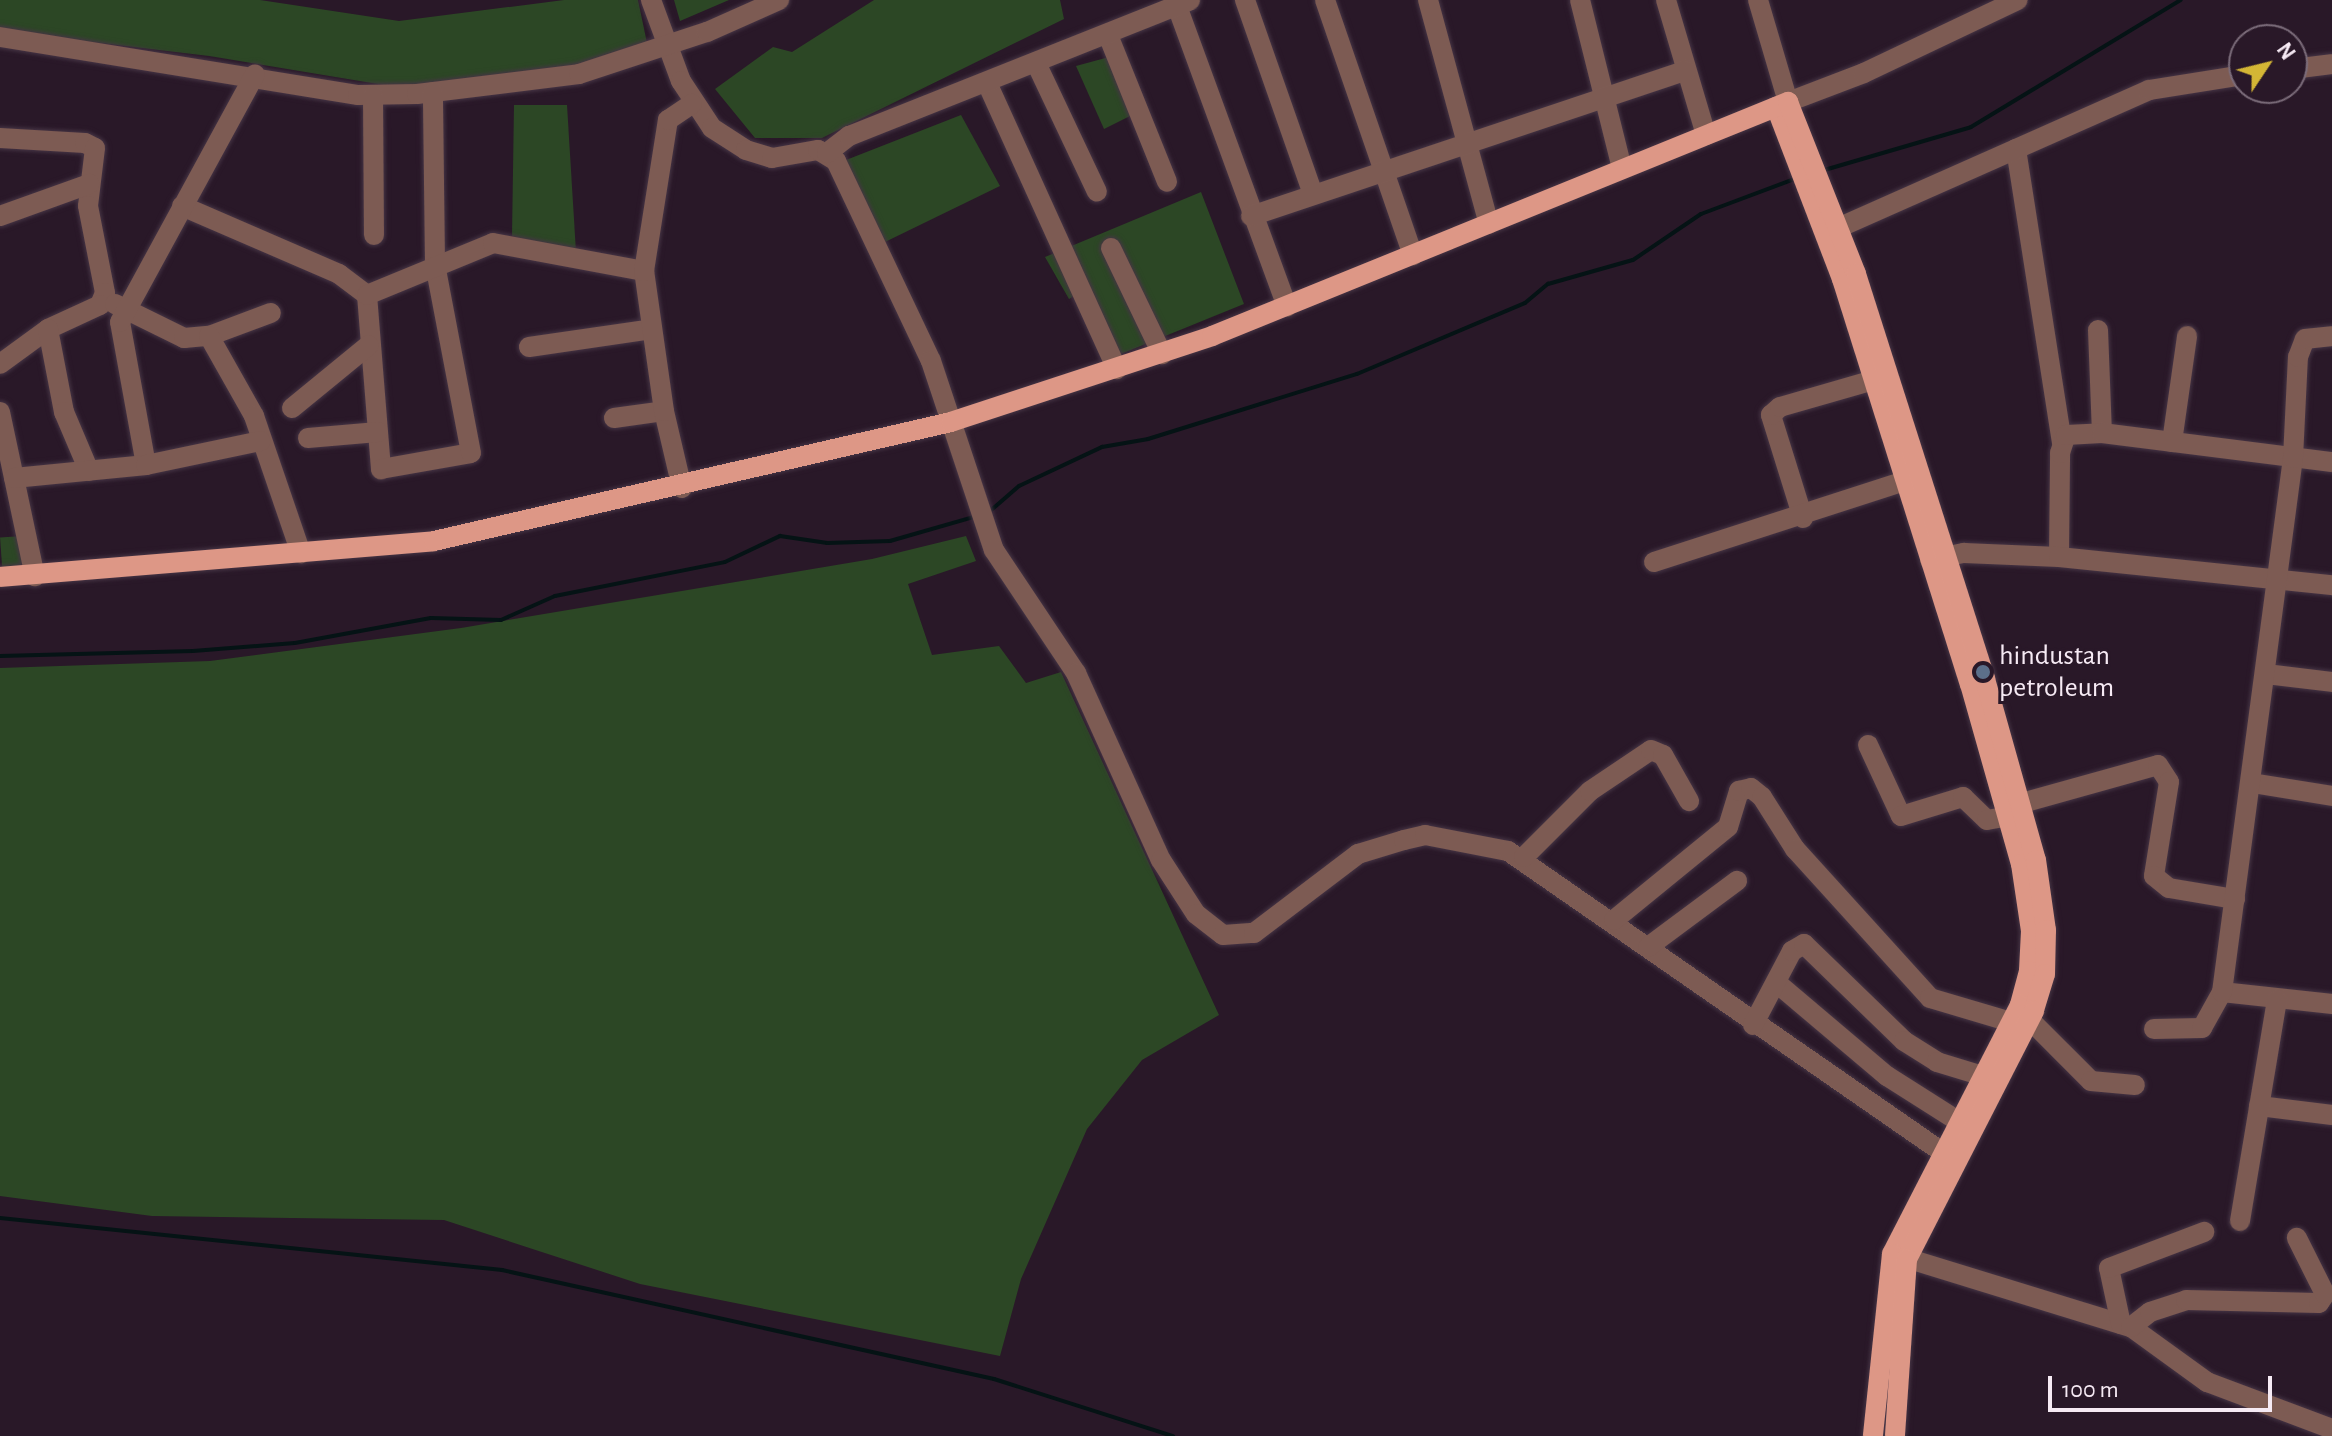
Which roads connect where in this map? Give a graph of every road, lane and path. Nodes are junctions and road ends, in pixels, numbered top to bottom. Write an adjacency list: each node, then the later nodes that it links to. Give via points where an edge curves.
1 (651, 0): 14 (street)
2 (779, 0): 14 (street, via 707,32)
3 (1245, 0): 37 (street)
4 (1325, 0): 32 (street)
5 (1428, 0): 29 (street)
6 (1580, 0): 23 (street)
7 (1666, 0): 18 (street)
8 (1744, 0): 26 (street)
9 (1758, 0): 26 (street)
10 (2018, 0): 26 (street, via 1864,73)
11 (1184, 3): 12 (street); 41 (street)
12 (1108, 35): 16 (street); 34 (street)
13 (0, 37): 19 (street)
14 (665, 42): 22 (street, via 579,74); 25 (street)
15 (2332, 64): 17 (street)
16 (1037, 65): 21 (street); 36 (street)
17 (2308, 67)
18 (1685, 71): 23 (street); 27 (street)
19 (255, 74): 24 (street); 39 (street)
20 (2228, 78): 30 (street, via 2149,90)
21 (988, 85): 31 (street, via 849,136); 64 (street)
22 (433, 92): 24 (street); 47 (street)
23 (1601, 95): 29 (street); 33 (street)
24 (373, 96): 44 (street)
25 (692, 104): 31 (street, via 712,128 746,150 772,158); 48 (street, via 668,120)
26 (1782, 104): 27 (main road); 38 (main road)
27 (1706, 135): 33 (main road)
28 (0, 138): 35 (street, via 91,145 96,154)
29 (1467, 141): 32 (street); 42 (street)
30 (2016, 149): 43 (street); 76 (street)
31 (827, 153): 70 (street, via 931,361)
32 (1383, 167): 37 (street); 46 (street)
33 (1622, 169): 42 (main road)
34 (1167, 182)
35 (89, 184): 40 (street); 50 (street)
36 (1097, 192)
37 (1313, 194): 41 (street)
38 (1820, 194): 43 (main road); 65 (main road)
39 (182, 206): 49 (street, via 339,274); 52 (street)
40 (0, 216)
41 (1251, 216): 51 (street)
42 (1489, 224): 46 (main road)
43 (1840, 227): 87 (main road)
44 (374, 235)
45 (1111, 248): 62 (street)
46 (1413, 255): 51 (main road)
47 (435, 264): 48 (street, via 493,243); 49 (street); 71 (street, via 471,453 381,469)
48 (644, 271): 55 (street)
49 (367, 295): 60 (street)
50 (104, 299): 52 (street); 54 (street)
51 (1287, 306): 62 (main road)
52 (124, 309): 57 (street, via 168,334); 79 (street, via 119,333)
53 (271, 313): 57 (street)
54 (48, 329): 63 (street); 80 (street, via 64,412)
55 (652, 329): 61 (street); 67 (street)
56 (2098, 330): 72 (street)
57 (209, 336): 74 (street, via 248,403)
58 (2187, 336): 75 (street)
59 (2332, 336): 77 (street, via 2312,335 2300,346)
60 (369, 345): 66 (street); 71 (street)
61 (529, 347)
62 (1162, 354): 64 (main road)
63 (0, 364)
64 (1117, 369): 70 (main road)
65 (1874, 380): 82 (main road); 84 (street, via 1780,407 1771,415)
66 (292, 408)
67 (664, 411): 69 (street); 83 (street)
68 (0, 412): 81 (street)
69 (614, 418)
70 (951, 422): 83 (main road); 100 (street, via 983,528 1076,673 1180,893 1223,935 1254,933 1272,924 1358,854 1376,846 1425,835)
71 (378, 432): 73 (street)
72 (2102, 433): 75 (street); 76 (street, via 2074,432)
73 (308, 438)
74 (261, 441): 79 (street); 85 (street)
75 (2172, 442): 77 (street)
76 (2062, 443): 86 (street)
77 (2293, 458): 78 (street); 91 (street)
78 (2332, 462)
79 (146, 465): 80 (street)
80 (89, 471): 81 (street)
81 (14, 478): 89 (street)
82 (1902, 482): 84 (street); 87 (main road)
83 (682, 488): 85 (main road, via 434,541)
84 (1803, 518): 88 (street)
85 (301, 553): 89 (main road)
86 (2059, 557): 87 (street); 91 (street)
87 (1937, 558): 99 (main road)
88 (1654, 562)
89 (35, 576): 90 (main road)
90 (0, 577)
91 (2277, 577): 92 (street); 93 (street)
92 (2332, 585)
93 (2266, 674): 94 (street); 96 (street)
94 (2332, 682)
95 (1868, 745): 99 (street, via 1901,816 1963,797 1987,820)
96 (2252, 783): 97 (street); 102 (street)
97 (2332, 796)
98 (1689, 801): 100 (street, via 1663,755 1651,750 1590,791)
99 (2015, 810): 102 (street, via 2158,765 2169,782 2154,876 2169,888); 109 (main road, via 2046,930 2045,974)
100 (1524, 857): 103 (street)
101 (1737, 881): 104 (street)
102 (2235, 899): 106 (street)
103 (1614, 920): 104 (street); 109 (street, via 1728,827 1739,791 1751,788 1795,849 1930,998)
104 (1648, 947): 110 (street)
105 (1778, 984): 110 (street); 112 (street, via 1792,951 1804,944 1912,1048); 116 (street, via 1887,1076)
106 (2222, 992): 107 (street); 111 (street, via 2202,1028)
107 (2277, 1000): 108 (street); 114 (street)
108 (2332, 1004)
109 (2020, 1021): 112 (main road); 113 (street, via 2091,1081); 117 (main road)
110 (1753, 1025): 117 (street)
111 (2154, 1029)
112 (1983, 1076): 116 (main road)
113 (2135, 1085)
114 (2259, 1106): 115 (street); 118 (street)
115 (2332, 1115)
116 (1958, 1121): 117 (main road)
117 (1948, 1157): 121 (main road)
118 (2240, 1221)
119 (2204, 1232): 122 (street, via 2109,1268)
120 (2297, 1238): 122 (street, via 2325,1294 2323,1301 2186,1300)
121 (1900, 1256): 122 (street); 124 (main road); 125 (main road)
122 (2126, 1326): 123 (street, via 2207,1382)
123 (2332, 1429)
124 (1873, 1436)
125 (1895, 1436)

